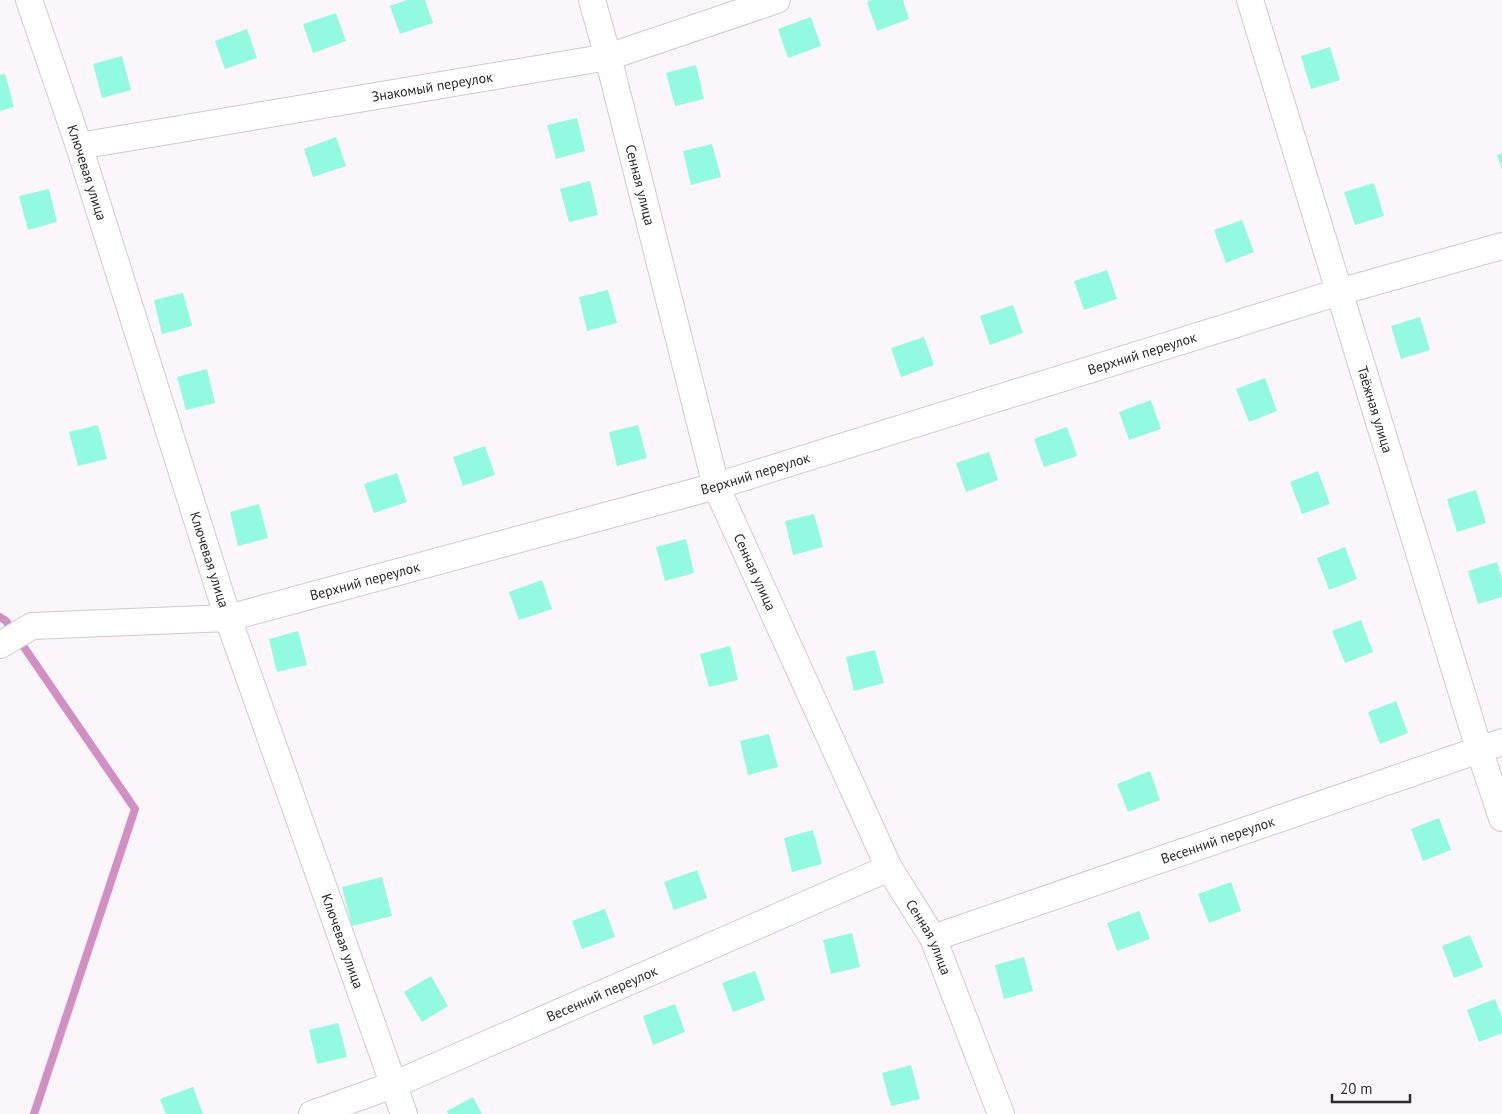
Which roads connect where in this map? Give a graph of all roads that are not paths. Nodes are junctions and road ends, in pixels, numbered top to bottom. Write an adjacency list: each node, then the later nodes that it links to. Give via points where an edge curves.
1 (29, 0): 6 (street, Ключевая улица)
2 (592, 0): 5 (street, Сенная улица)
3 (777, 0): 5 (street, Знакомый переулок)
4 (1250, 0): 8 (street, Таёжная улица)
5 (608, 57): 6 (street, Знакомый переулок); 9 (street, Сенная улица)
6 (80, 146): 10 (street, Ключевая улица)
7 (1502, 246): 8 (street, Верхний переулок)
8 (1339, 292): 9 (street, Верхний переулок); 12 (street, Таёжная улица)
9 (716, 486): 10 (street, Верхний переулок); 14 (street, Сенная улица)
10 (228, 618): 11 (street, Верхний переулок, via 32,626); 16 (street, Ключевая улица)
11 (0, 645)
12 (1491, 745): 13 (street, Таёжная улица); 15 (street, Весенний переулок)
13 (1502, 818)
14 (889, 868): 15 (street, Сенная улица); 16 (street, Весенний переулок)
15 (933, 938): 19 (street, Сенная улица)
16 (393, 1085): 17 (street, Весенний переулок); 18 (street, Ключевая улица)
17 (312, 1114)
18 (404, 1114)
19 (1001, 1114)

